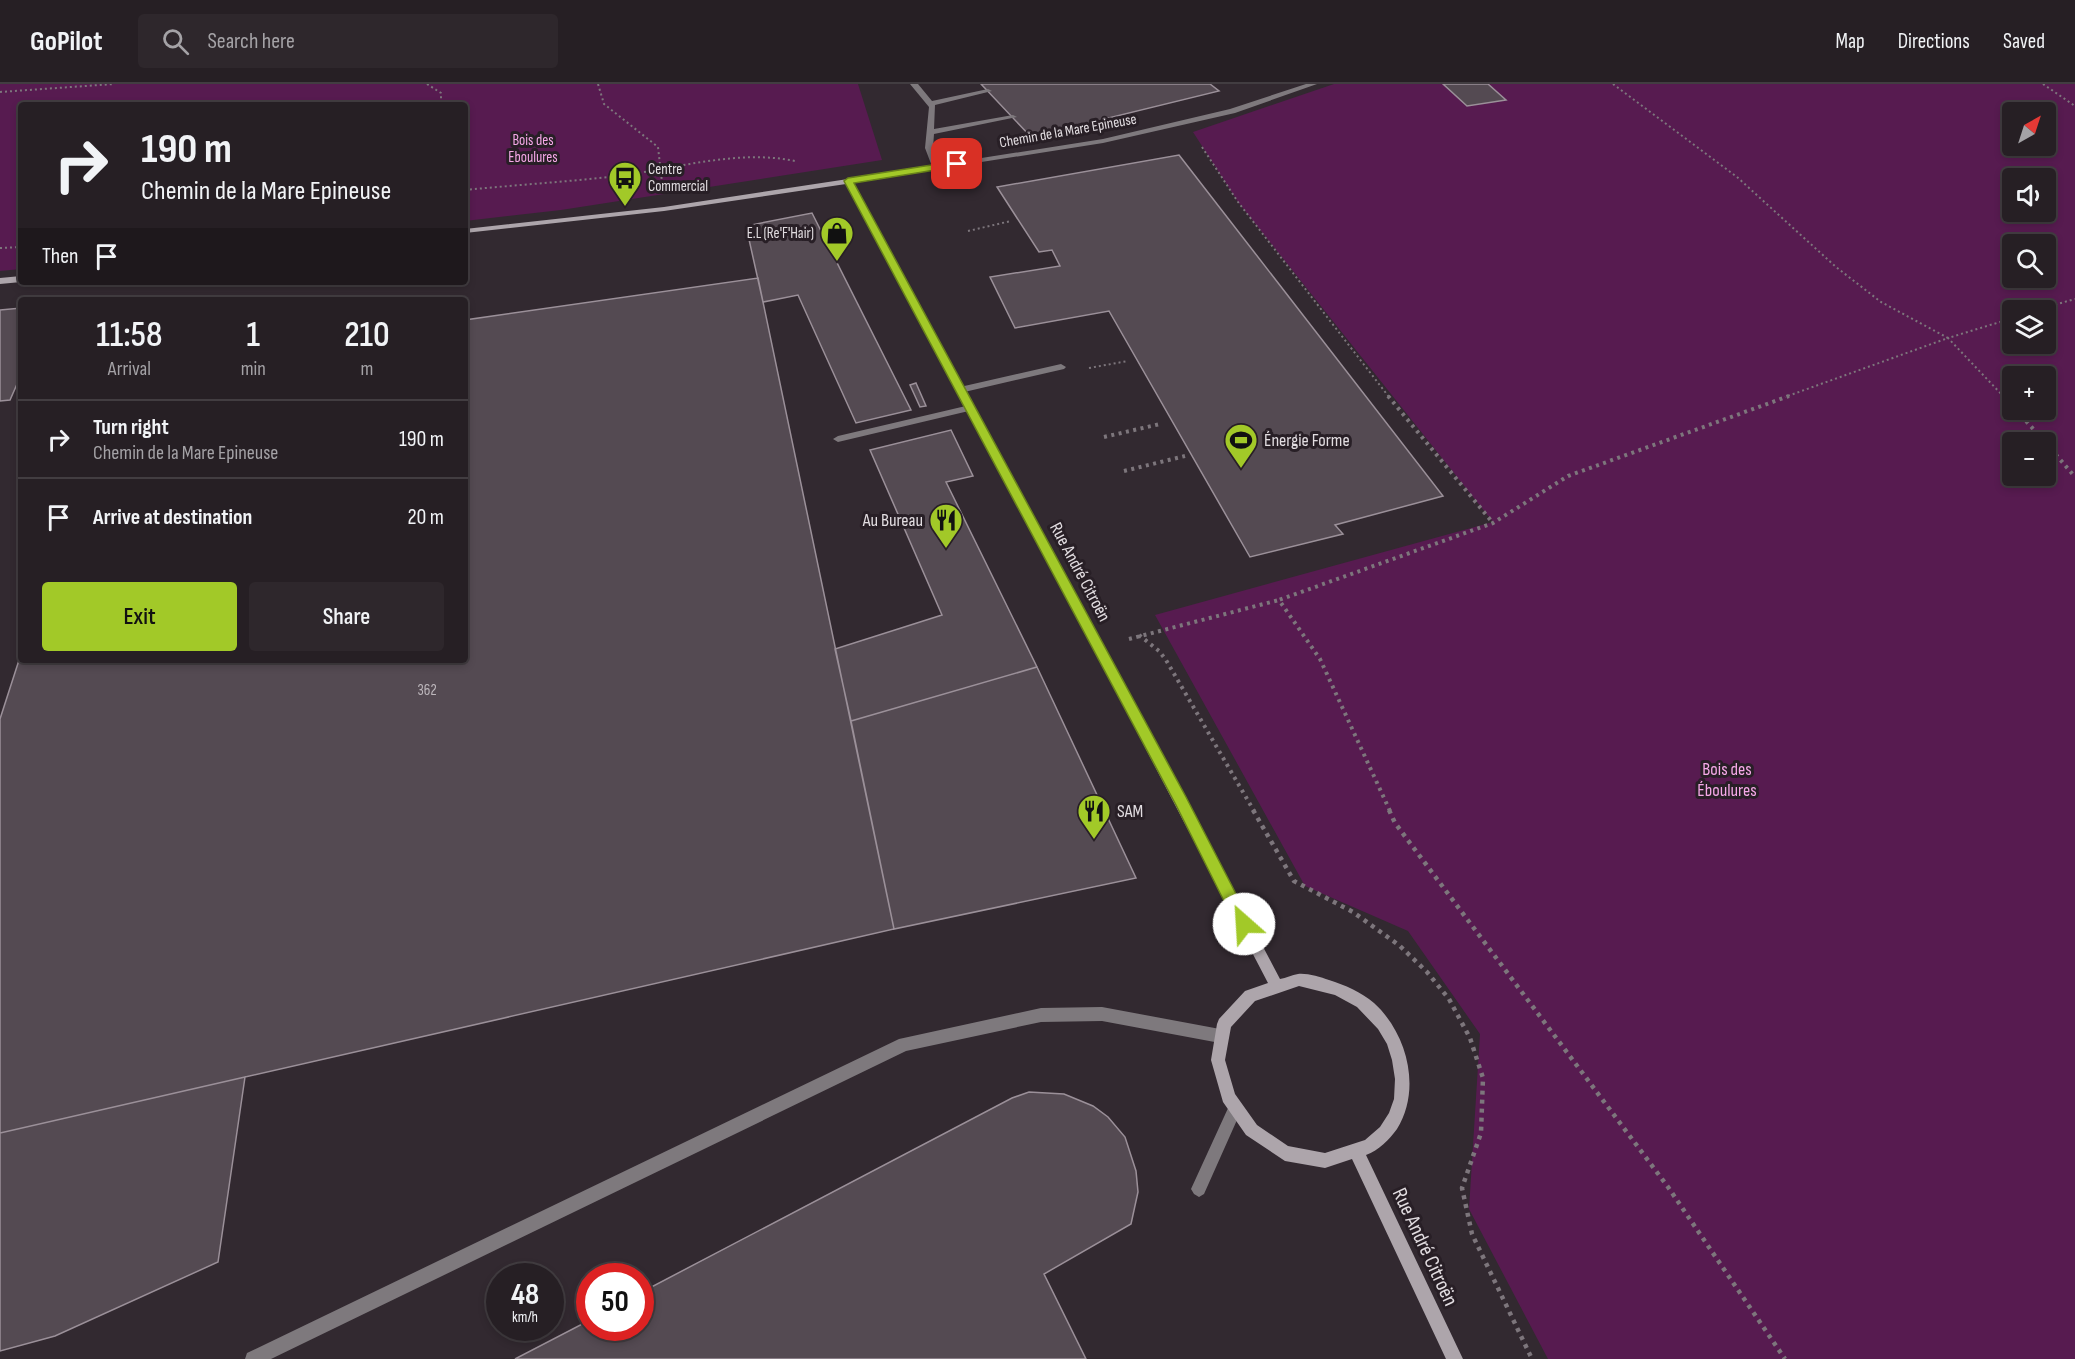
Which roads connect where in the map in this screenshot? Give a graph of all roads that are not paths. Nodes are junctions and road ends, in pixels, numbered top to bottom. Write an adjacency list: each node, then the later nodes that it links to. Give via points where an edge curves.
1 (914, 84): 4 (street)
2 (1313, 84): 7 (street, Chemin de la Mare Epineuse, via 1232,111 1103,141)
3 (988, 91): 4 (street)
4 (931, 104): 6 (street)
5 (1013, 117): 6 (street)
6 (930, 132): 7 (street, via 929,148)
7 (936, 167): 8 (street, Chemin de la Mare Epineuse)
8 (848, 181): 9 (main road, Chemin de la Mare Epineuse, via 664,209); 13 (main road, Rue André Citroën)
9 (468, 231)
10 (18, 279): 11 (main road)
11 (0, 281)
12 (1061, 367): 13 (street)
13 (960, 390): 14 (main road, Rue André Citroën)
14 (970, 408): 15 (street); 16 (main road, Rue André Citroën)
15 (838, 439)
16 (1275, 983): 17 (main road, via 1251,994 1231,1012); 19 (main road, via 1299,980 1347,994 1369,1008 1398,1050 1402,1099 1393,1122 1378,1140)
17 (1220, 1036): 18 (main road, via 1219,1074); 21 (street, via 1102,1014 1041,1015 904,1044)
18 (1234, 1111): 19 (main road, via 1268,1144 1290,1154 1336,1160); 20 (street)
19 (1357, 1153): 22 (main road, Rue André Citroën)
20 (1199, 1189)
21 (254, 1359)
22 (1455, 1359)

